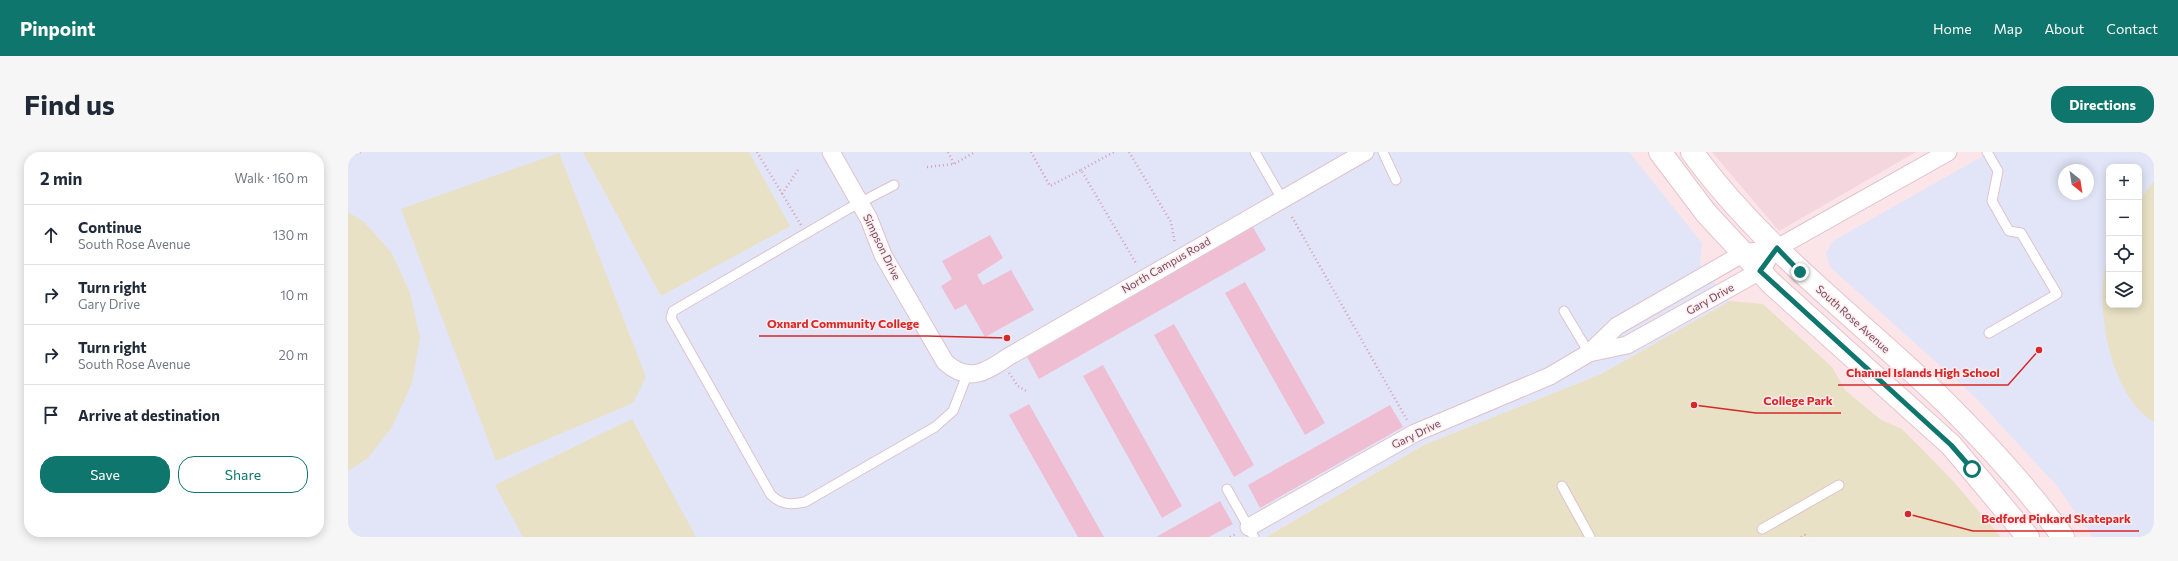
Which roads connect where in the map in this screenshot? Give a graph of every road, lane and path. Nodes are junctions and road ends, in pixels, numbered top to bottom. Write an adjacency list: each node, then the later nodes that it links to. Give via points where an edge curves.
1 (361, 152): 16 (path)
2 (757, 152): 23 (path)
3 (831, 152): 25 (street, Simpson Drive)
4 (948, 152): 17 (path)
5 (975, 152): 17 (path)
6 (1031, 152): 20 (path, via 1050,186)
7 (1114, 152): 20 (path)
8 (1129, 152): 28 (path, via 1171,222)
9 (1255, 152): 24 (lane)
10 (1365, 152): 24 (street, North Campus Road)
11 (1383, 152): 21 (lane)
12 (1660, 152): 30 (main road, via 1706,213)
13 (1692, 152): 29 (main road, South Rose Avenue, via 1723,191)
14 (1948, 152): 29 (street, Gary Drive)
15 (1987, 152): 34 (lane, via 1998,171 1992,201 2009,231 2021,233 2056,294)
16 (348, 155)
17 (954, 164): 18 (path)
18 (927, 167)
19 (798, 170): 23 (path)
20 (1081, 170): 31 (path)
21 (1396, 180)
22 (894, 186): 25 (lane)
23 (782, 194): 27 (path)
24 (1282, 199): 37 (street, North Campus Road, via 1014,353 989,370)
25 (860, 202): 27 (lane); 37 (street, Simpson Drive, via 877,236 883,255 945,362 954,370)
26 (1292, 217): 39 (path)
27 (806, 234): 37 (lane, via 673,311 671,318 771,495 780,502 792,505 805,502 935,427 953,411)
28 (1176, 246)
29 (1777, 248): 30 (street, Gary Drive); 32 (street, Gary Drive); 49 (main road, South Rose Avenue, via 1800,272 1947,404 2010,470)
30 (1744, 253): 32 (main road); 35 (street, Gary Drive, via 1617,326)
31 (1138, 268)
32 (1760, 271): 35 (street, Gary Drive, via 1628,345); 48 (main road, via 1951,445)
33 (1564, 311): 35 (lane)
34 (1989, 333)
35 (1589, 353): 39 (street, Gary Drive, via 1550,376)
36 (1009, 373): 38 (path, via 1018,386)
37 (966, 375)
38 (1028, 392)
39 (1415, 433): 44 (street, Gary Drive)
40 (1839, 485): 43 (lane)
41 (1562, 486): 45 (lane)
42 (1227, 489): 44 (lane)
43 (1762, 529)
44 (1252, 532)
45 (1590, 537)
46 (1801, 537): 47 (path)
47 (1808, 537)
48 (2028, 537)
49 (2063, 537)

